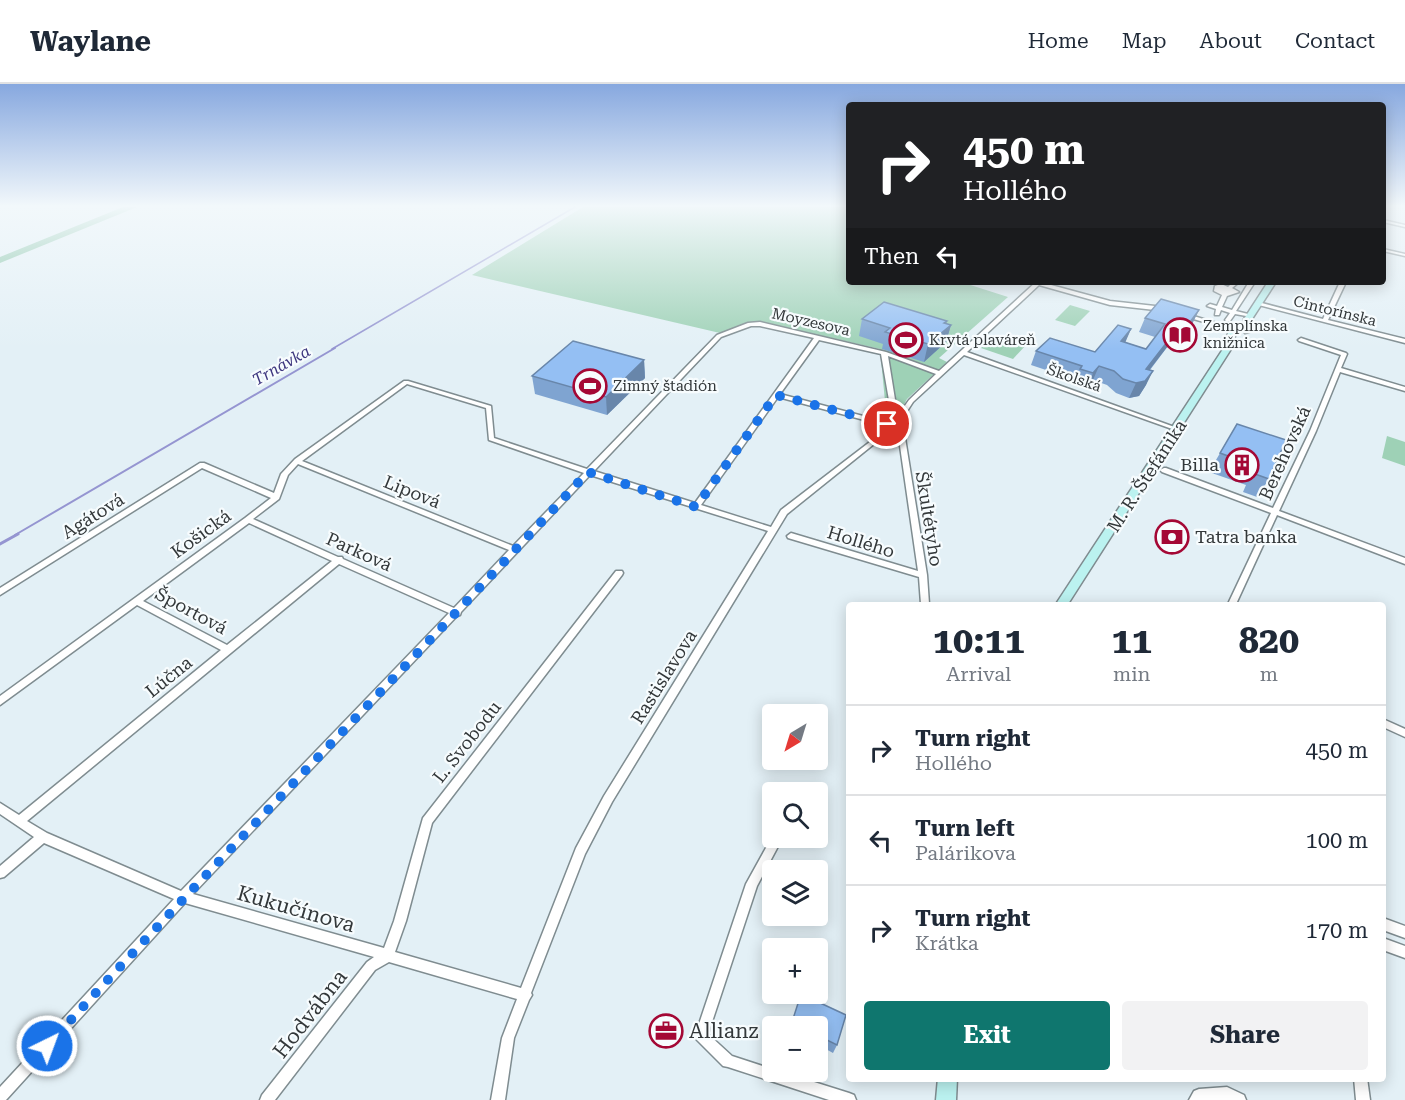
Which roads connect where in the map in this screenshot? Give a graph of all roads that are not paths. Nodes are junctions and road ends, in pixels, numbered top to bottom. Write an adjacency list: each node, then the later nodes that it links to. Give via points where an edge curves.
1 (1036, 285): 27 (street)
2 (1045, 285): 14 (street, via 1110,303)
3 (1232, 285): 7 (street)
4 (1250, 285): 8 (street)
5 (1270, 285): 12 (street)
6 (1342, 285): 19 (street)
7 (1229, 288): 9 (street); 10 (street); 10 (street, via 1215,288)
8 (1248, 290): 9 (street); 11 (street)
9 (1235, 293): 10 (street); 11 (street)
10 (1225, 294): 15 (street)
11 (1241, 301): 16 (street)
12 (1258, 304): 18 (street); 19 (street, Cintorínska)
13 (1210, 306): 15 (street)
14 (1169, 310)
15 (1219, 311): 16 (street)
16 (1233, 312): 18 (street); 20 (street)
17 (1180, 314): 20 (street)
18 (1249, 318): 20 (street); 21 (street)
19 (1325, 320): 24 (street, Cintorínska)
20 (1231, 327): 21 (street); 25 (street, M. R. Štefánika)
21 (1246, 333): 25 (street, M. R. Štefánika)
22 (818, 337): 26 (street, Moyzesova); 31 (street); 36 (street, Moyzesova, via 755,323 719,336)
23 (1301, 340): 28 (street, via 1344,354)
24 (1405, 341)
25 (1228, 346): 33 (street, M. R. Štefánika)
26 (884, 353): 29 (street, Moyzesova); 32 (street, Škultétyho, via 894,412)
27 (963, 353): 29 (street); 33 (street, Školská)
28 (1338, 369): 30 (street); 39 (street, Berehovská)
29 (941, 374): 32 (street, via 911,401)
30 (1405, 388)
31 (776, 395): 32 (street); 38 (street)
32 (900, 424): 41 (street, Rastislavova, via 784,512); 47 (street, Škultétyho)
33 (1177, 429): 51 (street, M. R. Štefánika)
34 (297, 461): 36 (street, Košická, via 406,382 489,407 491,439); 37 (street, Košická, via 285,474); 43 (street, Lipová)
35 (1164, 470): 39 (street)
36 (588, 472): 38 (street); 43 (street, Moyzesova)
37 (276, 497): 40 (street, Košická); 48 (street, Agátová, via 202,465)
38 (696, 507): 41 (street)
39 (1276, 514): 45 (street); 52 (street, Berehovská)
40 (248, 520): 44 (street, Parková); 49 (street, Košická)
41 (773, 530): 68 (street, Rastislavova, via 585,842)
42 (791, 536): 47 (street, Hollého)
43 (516, 550): 53 (street, Moyzesova)
44 (339, 559): 53 (street, Parková); 54 (street, Lúčna)
45 (1405, 561)
46 (619, 573): 67 (street, L. Svobodu, via 427,821)
47 (923, 575): 50 (street, Škultétyho)
48 (0, 592)
49 (137, 601): 54 (street, Športová); 55 (street, Košická)
50 (925, 602)
51 (1063, 602)
52 (1233, 602)
53 (457, 614): 63 (street, Moyzesova)
54 (228, 650): 59 (street, Lúčna)
55 (0, 700)
56 (1386, 724): 57 (street)
57 (1405, 733)
58 (0, 808): 59 (street, Kukučínova)
59 (19, 820): 60 (street, Kukučínova)
60 (43, 837): 62 (street); 63 (street, Kukučínova)
61 (772, 848): 75 (street, via 752,884 700,1036 728,1061)
62 (0, 873)
63 (183, 897): 67 (street, Kukučínova); 71 (street, Moyzesova)
64 (1388, 926): 65 (street); 66 (street)
65 (1405, 932)
66 (1400, 950)
67 (387, 956): 68 (street, Kukučínova); 73 (street, Hodvábna, via 371,966)
68 (526, 995): 74 (street, Rastislavova, via 508,1038)
69 (948, 1082): 76 (street)
70 (1361, 1082): 78 (street)
71 (0, 1097)
72 (1197, 1098): 77 (street, via 1227,1095)
73 (267, 1100)
74 (498, 1100)
75 (849, 1100)
76 (946, 1100)
77 (1239, 1100)
78 (1363, 1100)

